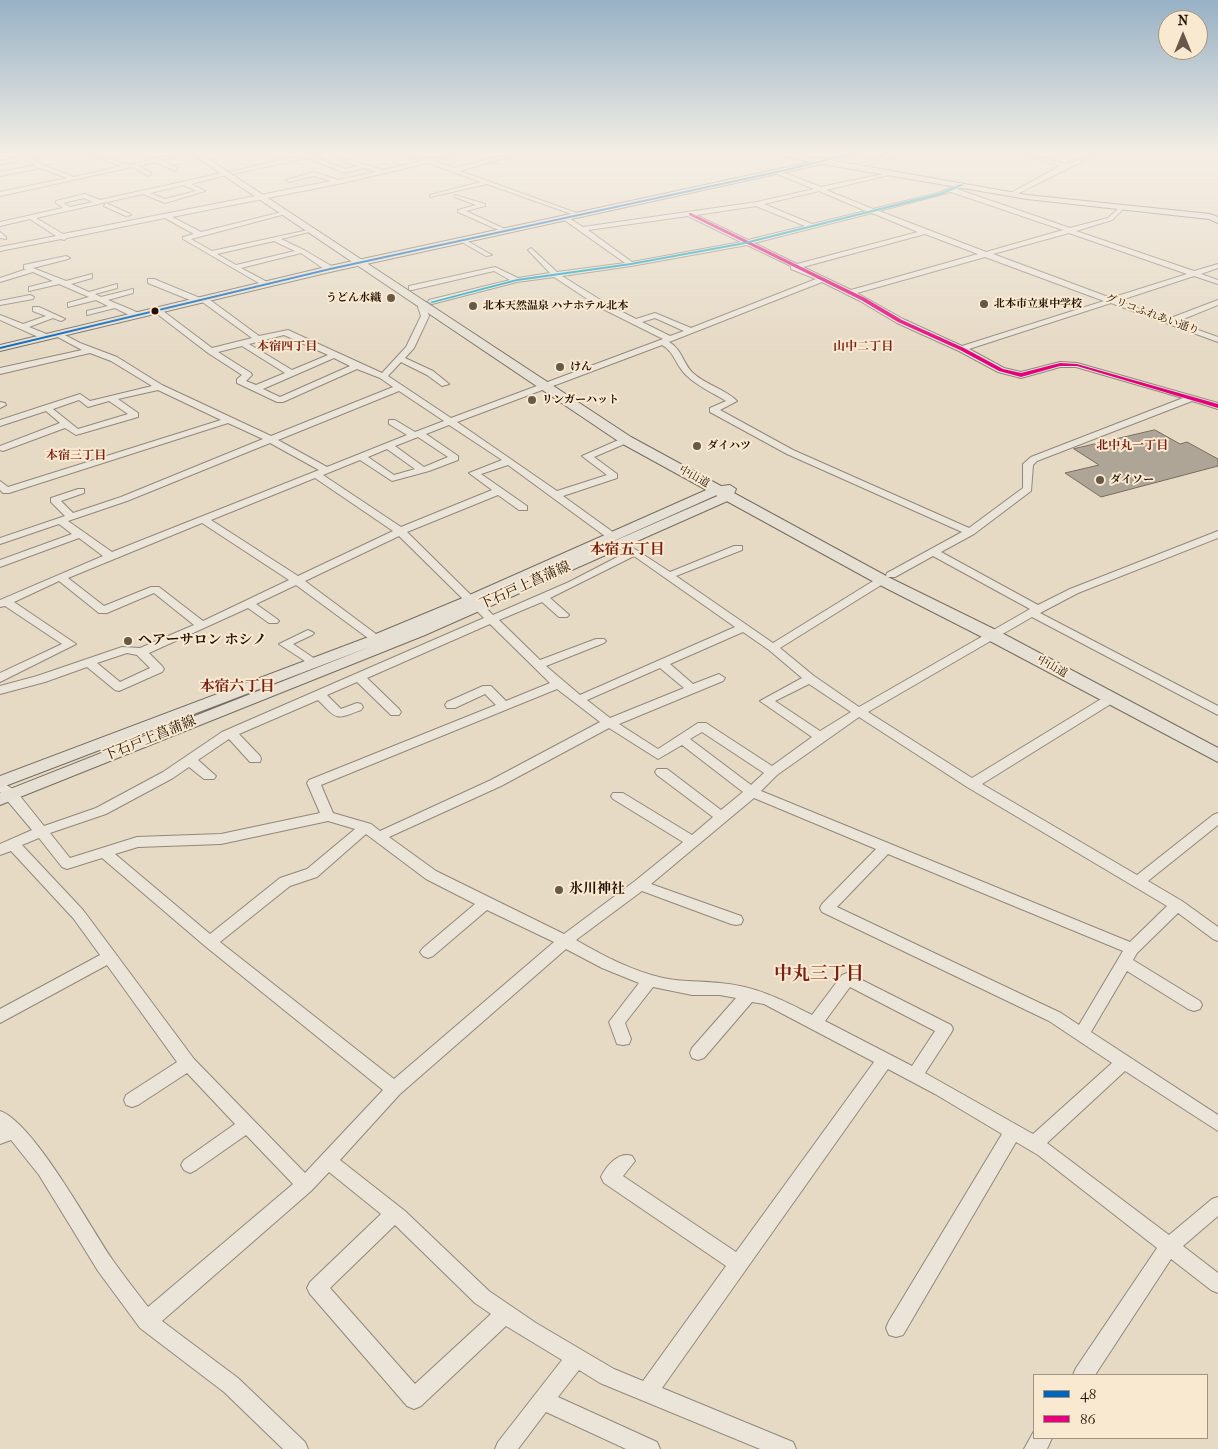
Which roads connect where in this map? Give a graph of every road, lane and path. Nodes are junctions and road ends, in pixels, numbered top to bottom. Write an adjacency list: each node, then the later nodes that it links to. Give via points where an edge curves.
1 (13, 222): 18 (street)
2 (38, 222): 26 (street)
3 (145, 222): 26 (street)
4 (177, 222): 25 (street)
5 (253, 222): 25 (street)
6 (299, 222): 21 (highway, 中山道)
7 (304, 222): 37 (highway, 中山道)
8 (484, 222): 22 (street)
9 (549, 222): 22 (main road)
10 (571, 222): 20 (street)
11 (635, 222): 20 (street)
12 (704, 222): 29 (street)
13 (801, 222): 19 (street)
14 (828, 222): 19 (street)
15 (899, 222): 24 (street, グリコふれあい通り)
16 (1041, 222): 23 (street)
17 (1098, 222): 23 (street)
18 (0, 224)
19 (812, 226): 29 (street)
20 (582, 229): 38 (street)
21 (311, 230): 27 (street); 37 (highway, 中山道)
22 (506, 231): 28 (main road)
23 (1067, 231): 34 (street); 44 (street)
24 (925, 232): 34 (street, グリコふれあい通り); 41 (street)
25 (202, 235): 33 (street, via 185,238)
26 (64, 238): 30 (street)
27 (276, 239): 32 (street); 33 (street)
28 (462, 240): 35 (street); 37 (main road)
29 (745, 243): 38 (street); 41 (street)
30 (0, 249)
31 (531, 250): 46 (street)
32 (302, 251): 40 (street); 42 (street)
33 (212, 254): 40 (street)
34 (987, 254): 57 (street); 61 (street, グリコふれあい通り)
35 (488, 255)
36 (66, 258): 43 (street, via 27,267)
37 (365, 261): 42 (main road); 55 (highway, 中山道); 64 (highway, 中山道)
38 (631, 264): 46 (street)
39 (1218, 266): 44 (street)
40 (236, 267): 53 (street)
41 (794, 267): 49 (street)
42 (330, 269): 53 (main road)
43 (33, 270): 47 (street); 51 (street)
44 (1194, 274): 52 (street); 61 (street)
45 (89, 276): 51 (street)
46 (557, 276): 48 (street); 74 (street)
47 (6, 280)
48 (517, 280): 55 (street, via 495,269); 64 (street)
49 (820, 280): 57 (street); 77 (street)
50 (151, 281): 60 (street)
51 (64, 282): 58 (street); 63 (street)
52 (1218, 282)
53 (264, 284): 60 (main road)
54 (114, 286): 58 (street)
55 (412, 288): 64 (highway, 中山道)
56 (130, 291): 58 (street)
57 (849, 293): 85 (street, via 898,322)
58 (92, 296): 59 (street); 65 (street); 66 (street)
59 (65, 298)
60 (200, 300): 68 (main road); 80 (street)
61 (1111, 300): 75 (street, グリコふれあい通り); 85 (street)
62 (1218, 302): 75 (street)
63 (0, 303)
64 (428, 303): 89 (street, via 422,307 425,316); 94 (highway, 中山道)
65 (72, 305)
66 (115, 306): 69 (street); 70 (street)
67 (36, 309): 71 (street)
68 (156, 310): 70 (main road); 87 (street)
69 (90, 313)
70 (136, 315): 78 (main road)
71 (52, 316): 73 (street); 76 (street)
72 (0, 317): 76 (street)
73 (61, 319)
74 (635, 322): 77 (street, via 655,315); 82 (street)
75 (1168, 322): 81 (street, グリコふれあい通り)
76 (22, 327): 79 (street)
77 (690, 331): 82 (street)
78 (58, 335): 79 (main road); 86 (street)
79 (46, 337): 84 (main road)
80 (258, 339): 83 (street); 88 (street, via 285,332)
81 (1218, 340)
82 (666, 341): 94 (street); 127 (street, via 674,348 677,362 688,376 733,400 712,410 790,452)
83 (242, 343): 87 (street); 92 (street)
84 (0, 348)
85 (962, 349): 100 (street, via 1009,373 1021,375 1060,364 1077,365)
86 (92, 350): 91 (street); 96 (street, via 114,359)
87 (212, 351): 98 (street, via 248,375 240,381)
88 (333, 356): 90 (street); 92 (street)
89 (401, 359): 93 (street); 95 (street)
90 (358, 366): 93 (street); 98 (street, via 280,400)
91 (0, 371)
92 (292, 374): 98 (street)
93 (383, 376): 97 (street)
94 (550, 383): 104 (street); 110 (highway, 中山道); 120 (highway, 中山道)
95 (445, 384)
96 (159, 387): 99 (street); 103 (street)
97 (400, 388): 104 (street); 109 (street)
98 (255, 389)
99 (110, 398): 102 (street, via 88,404 80,397); 107 (street, via 136,415 76,432)
100 (1189, 399): 101 (street); 127 (street, via 1034,459 1028,464 1028,489)
101 (1218, 406)
102 (46, 407): 105 (street); 107 (street)
103 (229, 420): 109 (street); 117 (street, via 6,491)
104 (451, 420): 108 (street); 114 (street)
105 (1, 421)
106 (392, 422): 108 (street)
107 (67, 424): 112 (street)
108 (417, 434): 111 (street); 115 (street, via 455,458)
109 (269, 440): 116 (street); 123 (street, via 124,499)
110 (626, 440): 120 (highway, 中山道); 121 (street, via 587,456 614,476)
111 (388, 446): 113 (street); 115 (street)
112 (3, 448)
113 (361, 456): 115 (street, via 392,478); 116 (street)
114 (509, 461): 119 (street, via 474,473); 121 (street)
115 (422, 470)
116 (321, 472): 125 (street); 126 (street)
117 (1, 486)
118 (80, 491): 123 (street, via 54,500)
119 (499, 491): 122 (street); 126 (street)
120 (724, 492): 130 (main road, 下石戸上菖蒲線); 139 (highway, 中山道)
121 (556, 495): 130 (street)
122 (523, 508)
123 (71, 516): 124 (street)
124 (60, 520): 128 (street); 131 (street)
125 (204, 520): 135 (street); 140 (street)
126 (400, 531): 140 (street); 143 (street)
127 (970, 532): 134 (street)
128 (81, 534): 135 (street); 136 (street)
129 (1218, 534): 145 (street, via 1074,591)
130 (617, 540): 133 (street); 143 (main road, 下石戸上菖蒲線)
131 (0, 541)
132 (738, 548): 137 (street)
133 (634, 552): 137 (street); 141 (street)
134 (933, 552): 139 (street); 145 (street)
135 (112, 557): 138 (street)
136 (0, 564)
137 (668, 576): 150 (street)
138 (60, 577): 142 (street); 149 (street, via 103,611 155,589)
139 (887, 577): 152 (highway, 中山道); 155 (street)
140 (298, 581): 144 (street); 154 (street)
141 (542, 597): 146 (street); 147 (street)
142 (3, 602): 162 (street, via 70,644)
143 (474, 603): 147 (street); 154 (main road, 下石戸上菖蒲線)
144 (248, 604): 148 (street); 149 (street)
145 (1035, 611): 152 (street); 175 (street)
146 (563, 616)
147 (492, 619): 157 (street); 160 (street)
148 (272, 621)
149 (202, 626): 156 (street)
150 (743, 628): 155 (street); 161 (street)
151 (308, 633): 159 (street, via 285,644)
152 (999, 633): 171 (highway, 中山道); 177 (street); 182 (highway, 中山道)
153 (600, 641): 160 (street)
154 (382, 642): 157 (street); 159 (main road, 下石戸上菖蒲線); 190 (main road, 下石戸上菖蒲線)
155 (773, 648): 165 (street)
156 (141, 652): 158 (street, via 126,649); 158 (street, via 158,670 119,687)
157 (405, 658): 163 (street)
158 (89, 662): 168 (street)
159 (314, 663): 190 (main road, 下石戸上菖蒲線)
160 (540, 664): 166 (street)
161 (662, 664): 167 (street); 170 (street)
162 (0, 678)
163 (360, 678): 169 (street); 176 (street)
164 (719, 678): 167 (street)
165 (810, 679): 177 (street); 180 (street, via 766,701)
166 (558, 684): 170 (street); 173 (street)
167 (692, 689): 178 (street)
168 (0, 690)
169 (320, 695): 174 (street, via 339,714); 179 (street)
170 (580, 699): 178 (street)
171 (1110, 699): 183 (highway, 中山道); 189 (street)
172 (451, 705): 173 (street, via 487,689)
173 (504, 706): 193 (street, via 314,783)
174 (357, 707)
175 (1218, 711)
176 (395, 712)
177 (859, 712): 180 (street); 189 (street)
178 (609, 723): 181 (street, via 658,755); 198 (street, via 496,783)
179 (231, 733): 184 (street); 185 (street)
180 (820, 737): 187 (street)
181 (683, 740): 187 (street, via 702,726); 191 (street)
182 (1218, 744)
183 (1218, 756)
184 (189, 760): 188 (street); 197 (street, via 101,811)
185 (255, 760)
186 (662, 772): 194 (street)
187 (772, 772): 191 (street)
188 (209, 776)
189 (972, 784): 203 (street)
190 (3, 790): 197 (street)
191 (752, 792): 194 (street); 201 (street)
192 (618, 796): 199 (street)
193 (328, 816): 196 (street); 202 (street, via 221,839 137,842)
194 (721, 817): 199 (street)
195 (1218, 818): 203 (street)
196 (366, 828): 198 (street); 210 (street, via 312,873 285,882)
197 (42, 831): 200 (street); 202 (street, via 67,864)
198 (378, 837): 205 (street, via 431,875)
199 (692, 841): 204 (street)
200 (7, 847): 212 (street, via 78,914)
201 (885, 848): 213 (street); 219 (street, via 827,908 1055,1017)
202 (105, 853): 210 (street)
203 (1138, 882): 206 (street)
204 (640, 885): 207 (street); 209 (street)
205 (486, 903): 209 (street); 211 (street)
206 (1177, 905): 208 (street); 213 (street)
207 (736, 920)
208 (1218, 935)
209 (565, 941): 214 (street, via 607,964); 226 (street)
210 (210, 942): 226 (street)
211 (428, 952)
212 (108, 956): 217 (street); 224 (street)
213 (1128, 956): 216 (street); 219 (street)
214 (650, 980): 215 (street, via 692,989); 220 (street, via 617,1022)
215 (749, 994): 218 (street, via 768,999); 221 (street)
216 (1194, 1006)
217 (0, 1017)
218 (815, 1023): 222 (street); 225 (street, via 847,979 945,1029)
219 (1082, 1034): 223 (street)
220 (623, 1038)
221 (698, 1053)
222 (885, 1060): 225 (street); 241 (street)
223 (1124, 1062): 230 (street); 233 (street)
224 (188, 1064): 227 (street); 229 (street)
225 (915, 1075): 231 (street)
226 (394, 1089): 235 (street)
227 (132, 1100)
228 (0, 1118): 232 (street)
229 (247, 1124): 236 (street); 237 (street)
230 (1218, 1124)
231 (1013, 1132): 233 (street); 245 (street)
232 (7, 1134): 244 (street, via 45,1170 105,1265)
233 (1034, 1144): 240 (street)
234 (626, 1161): 241 (street, via 610,1178)
235 (328, 1162): 237 (street); 239 (street)
236 (190, 1165)
237 (305, 1185): 244 (street)
238 (1218, 1205): 240 (street)
239 (394, 1214): 243 (street, via 482,1297); 243 (street, via 317,1288 414,1399)
240 (1169, 1246): 242 (street); 247 (street)
241 (738, 1264): 248 (street)
242 (1218, 1284)
243 (506, 1314): 246 (street)
244 (147, 1320): 250 (street, via 231,1385)
245 (896, 1328)
246 (576, 1359): 248 (street, via 607,1376); 249 (street)
247 (1084, 1374)
248 (648, 1391): 253 (street)
249 (542, 1400): 251 (street); 252 (street)
250 (298, 1449)
251 (505, 1449)
252 (650, 1449)
253 (786, 1449)

